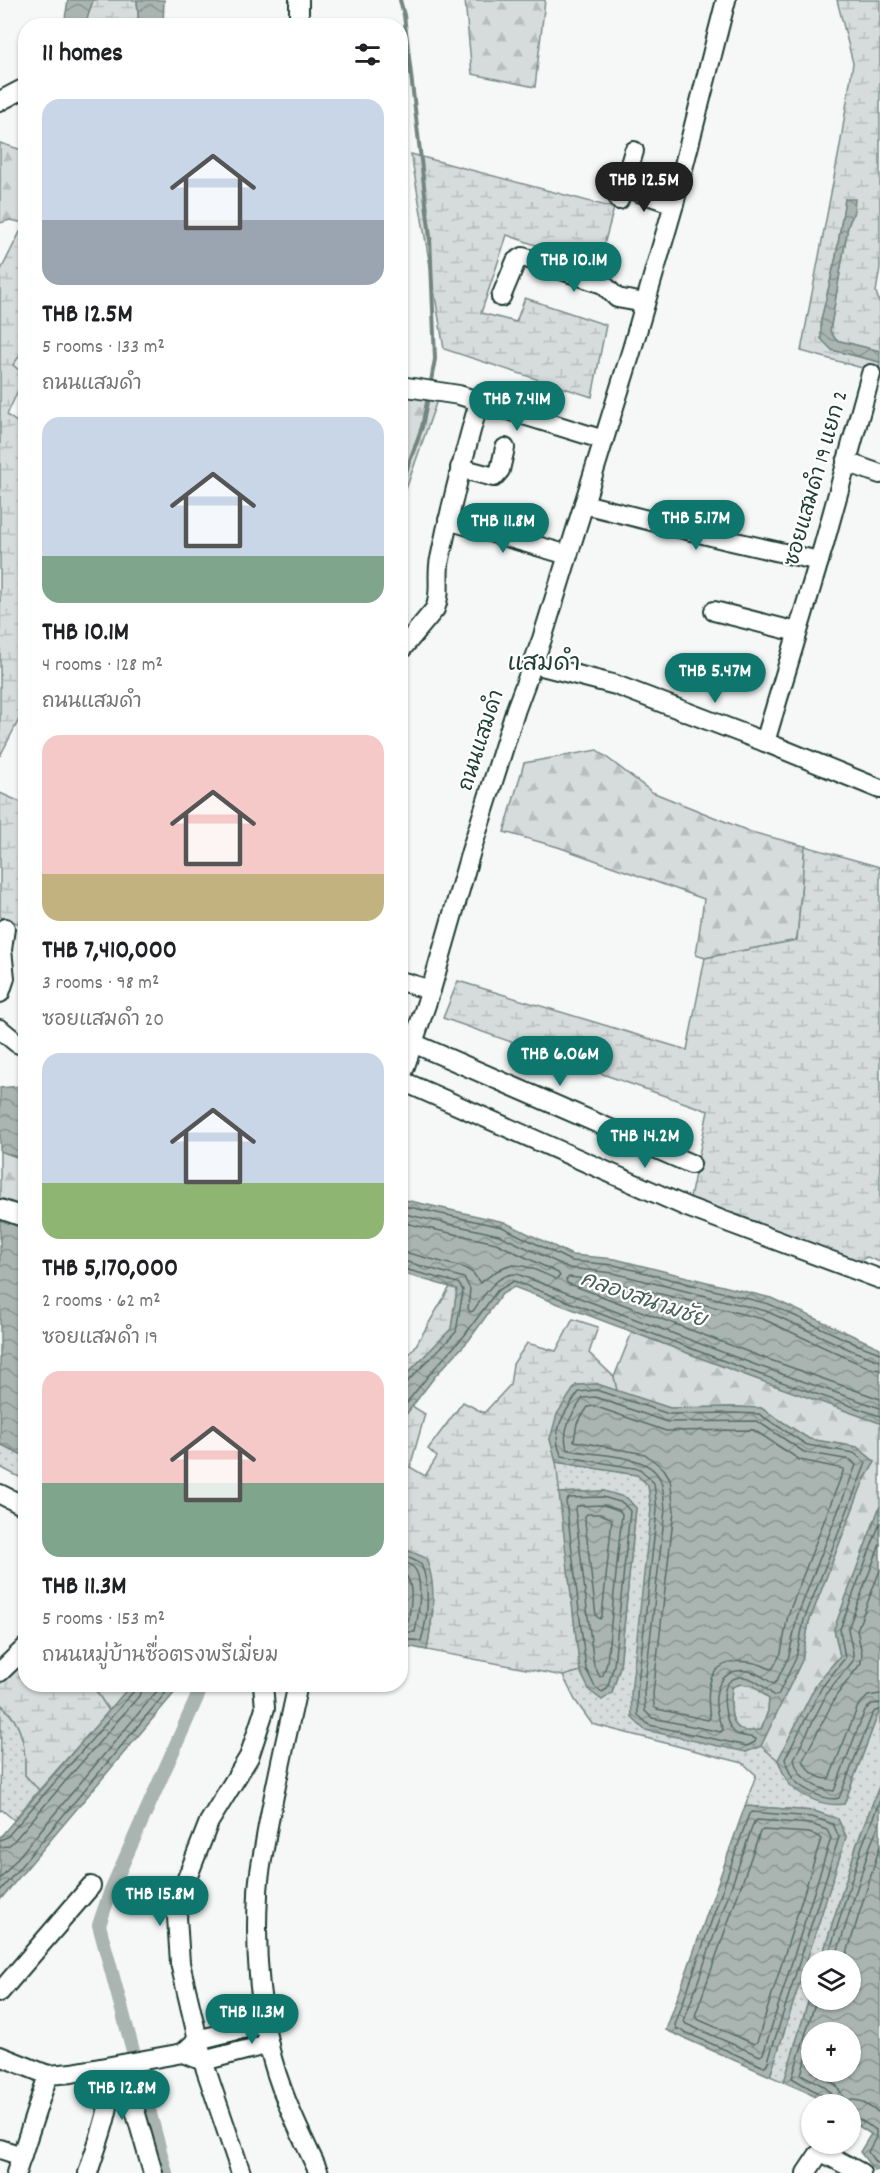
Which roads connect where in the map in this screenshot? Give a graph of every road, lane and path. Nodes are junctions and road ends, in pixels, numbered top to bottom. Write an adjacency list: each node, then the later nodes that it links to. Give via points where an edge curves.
1 (299, 0): 3 (street)
2 (726, 0): 7 (street, ถนนแสมดำ)
3 (299, 18)
4 (18, 92): 5 (street)
5 (0, 101)
6 (634, 151): 7 (street, via 622,194)
7 (675, 204): 9 (street, ถนนแสมดำ)
8 (501, 297): 9 (street, via 516,261 523,257 603,284 617,298)
9 (645, 303): 13 (street, ถนนแสมดำ)
10 (871, 374): 15 (street, ซอยแสมดำ 19 แยก 2)
11 (408, 387): 12 (street)
12 (479, 402): 13 (street); 16 (street)
13 (604, 440): 18 (street, ถนนแสมดำ)
14 (505, 448): 16 (street, via 500,470 494,477)
15 (846, 462): 17 (street); 21 (street, ซอยแสมดำ 19 แยก 2)
16 (460, 468): 19 (street)
17 (880, 474)
18 (584, 504): 20 (street, ถนนแสมดำ); 21 (street)
19 (448, 520): 20 (street); 24 (street, via 438,567 438,601)
20 (568, 555): 25 (street, ถนนแสมดำ)
21 (819, 561): 23 (street, ซอยแสมดำ 19 แยก 2)
22 (714, 611): 23 (street)
23 (797, 632): 26 (street, ซอยแสมดำ 19 แยก 2)
24 (408, 641)
25 (534, 664): 26 (street, via 616,685); 30 (street, ถนนแสมดำ, via 516,709)
26 (765, 742): 27 (street)
27 (880, 789)
28 (5, 928): 31 (street, via 4,982)
29 (408, 983): 30 (street)
30 (431, 990): 34 (street, ถนนแสมดำ)
31 (0, 993)
32 (0, 1029): 33 (street)
33 (18, 1043)
34 (413, 1043): 35 (street, ถนนแสมดำ); 37 (street)
35 (408, 1058)
36 (408, 1083): 40 (street, via 687,1207)
37 (691, 1164)
38 (0, 1209): 39 (street)
39 (18, 1215)
40 (880, 1279)
41 (0, 1494): 42 (street)
42 (18, 1503)
43 (18, 1655): 44 (street)
44 (0, 1672)
45 (264, 1692): 50 (street, via 265,1708 249,1756 209,1822 182,1891 177,1917 180,1963)
46 (296, 1692): 49 (street, via 273,1797 258,1894 257,1953)
47 (92, 1887): 48 (street)
48 (0, 1992)
49 (266, 2023): 50 (street); 51 (street)
50 (197, 2040): 52 (street); 54 (street)
51 (269, 2044): 54 (street); 64 (street, via 292,2117)
52 (183, 2053): 54 (street); 55 (street)
53 (0, 2056): 56 (street)
54 (203, 2061): 63 (street)
55 (117, 2065): 56 (street); 57 (street); 58 (street)
56 (48, 2075): 60 (street)
57 (131, 2093): 58 (street); 62 (street)
58 (110, 2095): 61 (street)
59 (0, 2149): 60 (street)
60 (19, 2164)
61 (88, 2173)
62 (153, 2173)
63 (241, 2173)
64 (319, 2173)
65 (806, 2173): 66 (street, via 822,2152)
66 (861, 2173)

